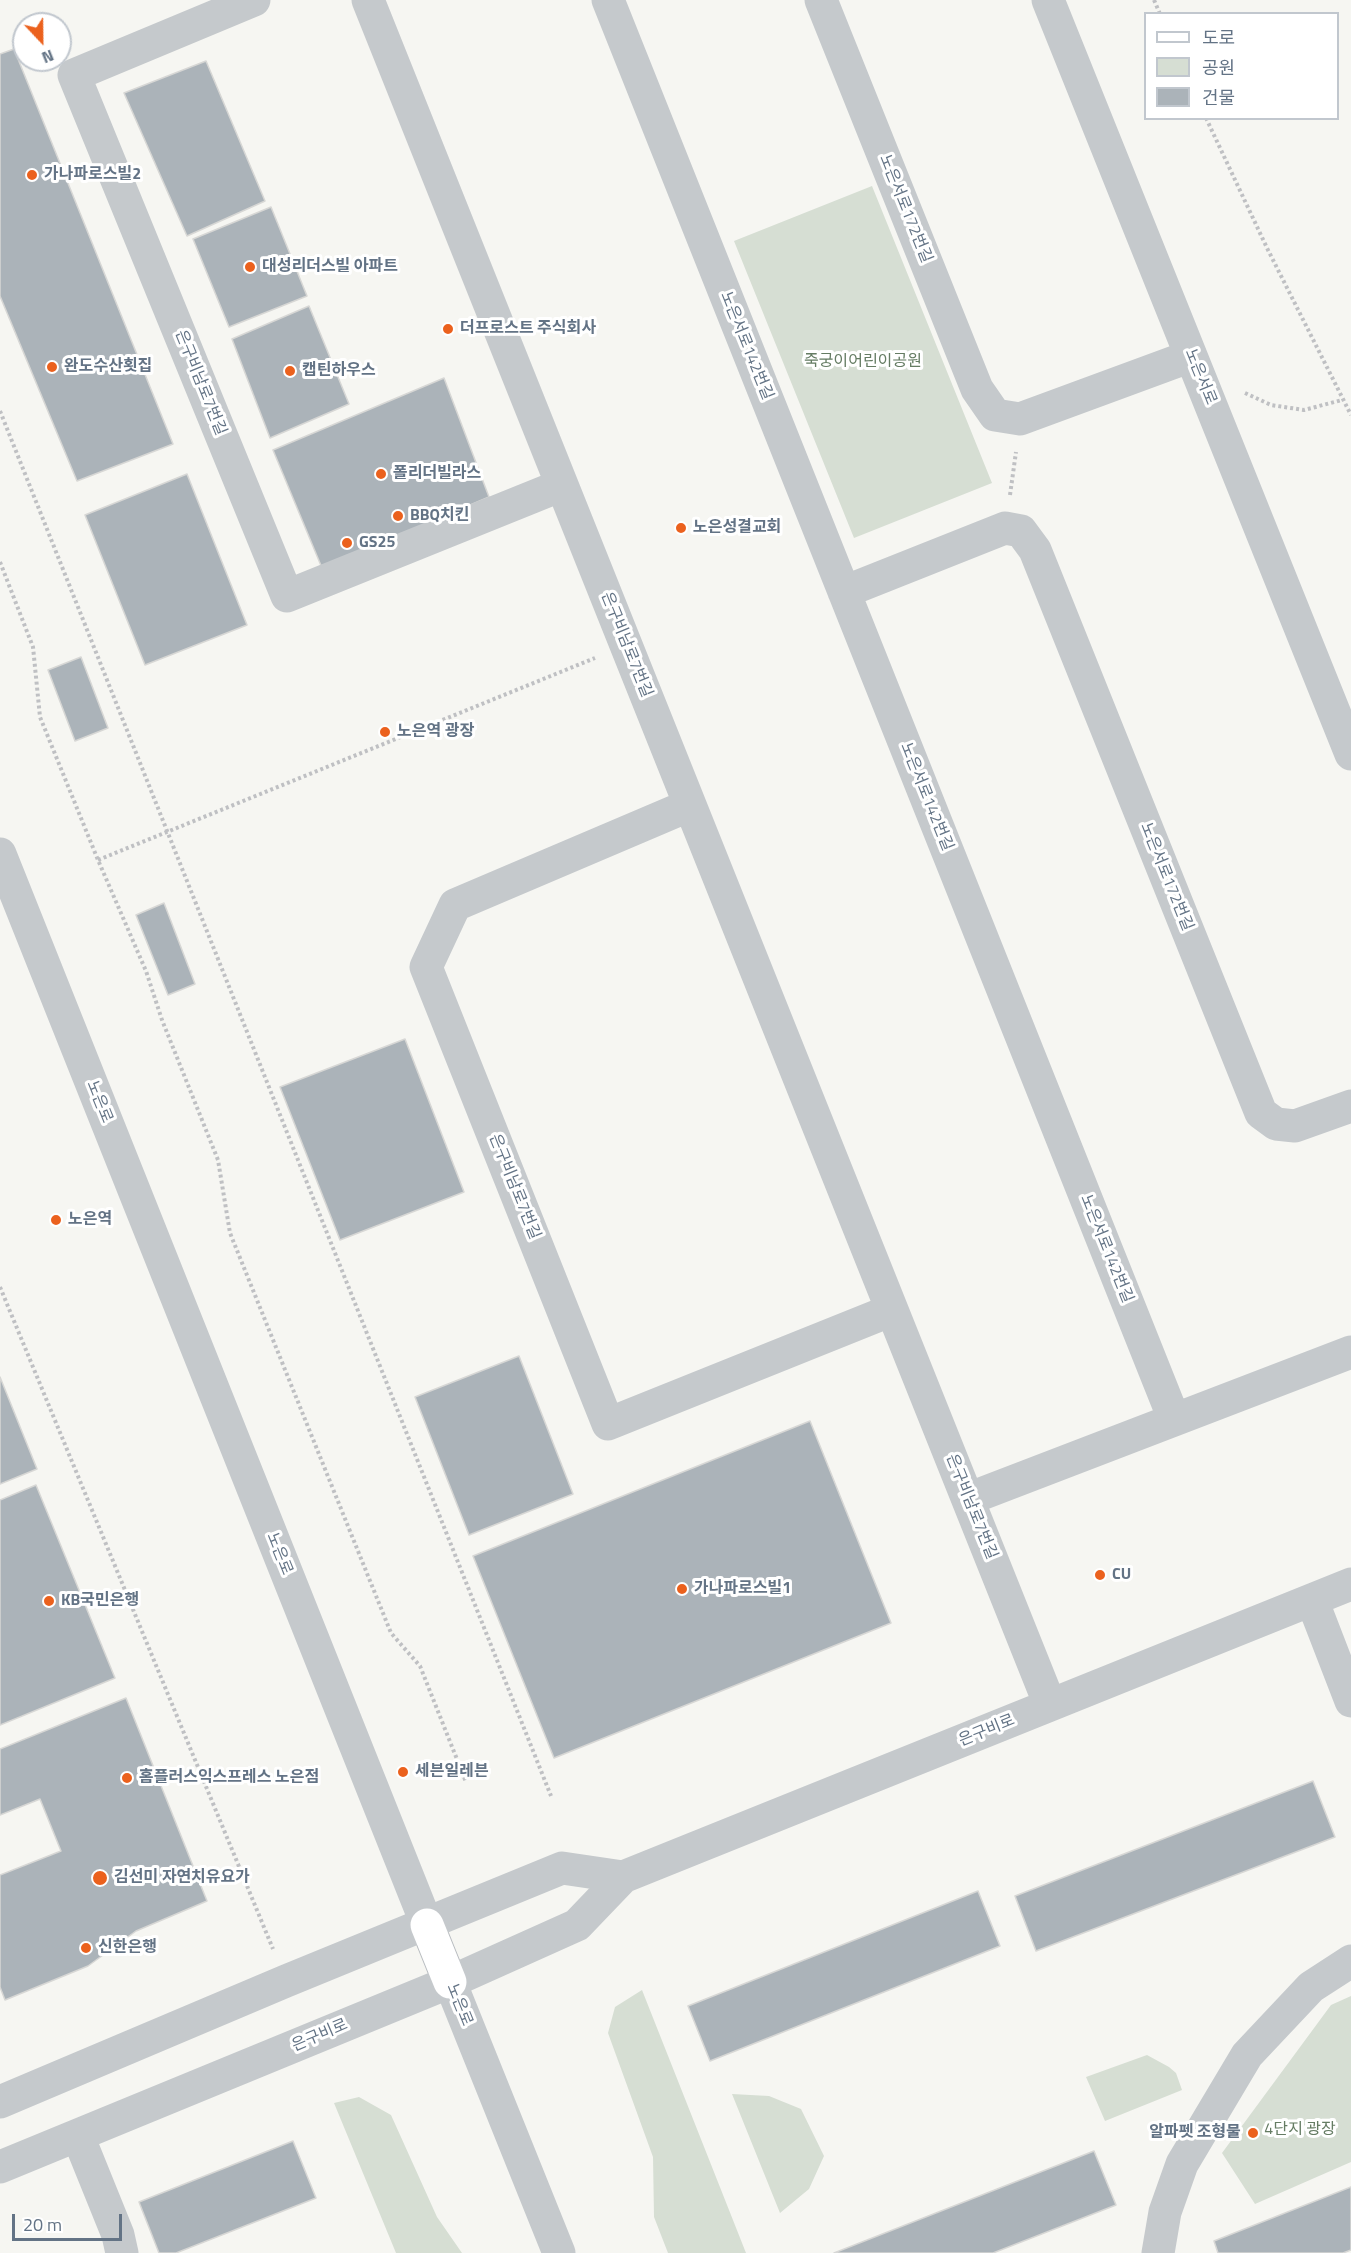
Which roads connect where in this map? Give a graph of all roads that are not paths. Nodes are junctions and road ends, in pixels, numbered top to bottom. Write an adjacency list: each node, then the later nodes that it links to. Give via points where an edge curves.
1 (254, 0): 7 (street, 은구비남로7번길, via 74,75 287,596)
2 (368, 0): 7 (street, 은구비남로7번길)
3 (608, 0): 8 (street, 노은서로142번길)
4 (821, 0): 6 (street, 노은서로172번길, via 976,389 1008,417)
5 (1048, 0): 6 (street, 노은서로)
6 (1191, 356): 9 (street, 노은서로)
7 (562, 485): 10 (street, 은구비남로7번길)
8 (844, 592): 12 (street, 노은서로172번길, via 1005,528 1021,531 1035,550 1261,1113 1276,1124 1294,1126); 15 (street, 노은서로142번길)
9 (1351, 754)
10 (690, 805): 13 (street, 은구비남로7번길); 13 (street, 은구비남로7번길, via 455,905 426,967 599,1402 608,1424)
11 (0, 854): 22 (street, 노은로)
12 (1351, 1106)
13 (892, 1310): 16 (street, 은구비남로7번길)
14 (1351, 1352): 15 (street)
15 (1174, 1419): 16 (street)
16 (968, 1499): 20 (street, 은구비남로7번길)
17 (1351, 1584): 18 (street, 은구비로)
18 (1312, 1600): 19 (street); 20 (street, 은구비로)
19 (1351, 1701)
20 (1050, 1705): 21 (street, 은구비로)
21 (623, 1877): 22 (street, via 562,1868); 24 (street, 은구비로, via 577,1925)
22 (427, 1925): 24 (main road, 노은로); 25 (street)
23 (1351, 1961): 30 (street, via 1311,1986 1247,2055 1182,2164 1165,2212)
24 (450, 1982): 26 (street, 은구비로); 29 (street, 노은로)
25 (0, 2102)
26 (78, 2136): 27 (street, 은구비로); 28 (street)
27 (0, 2167)
28 (122, 2253)
29 (558, 2253)
30 (1158, 2253)

